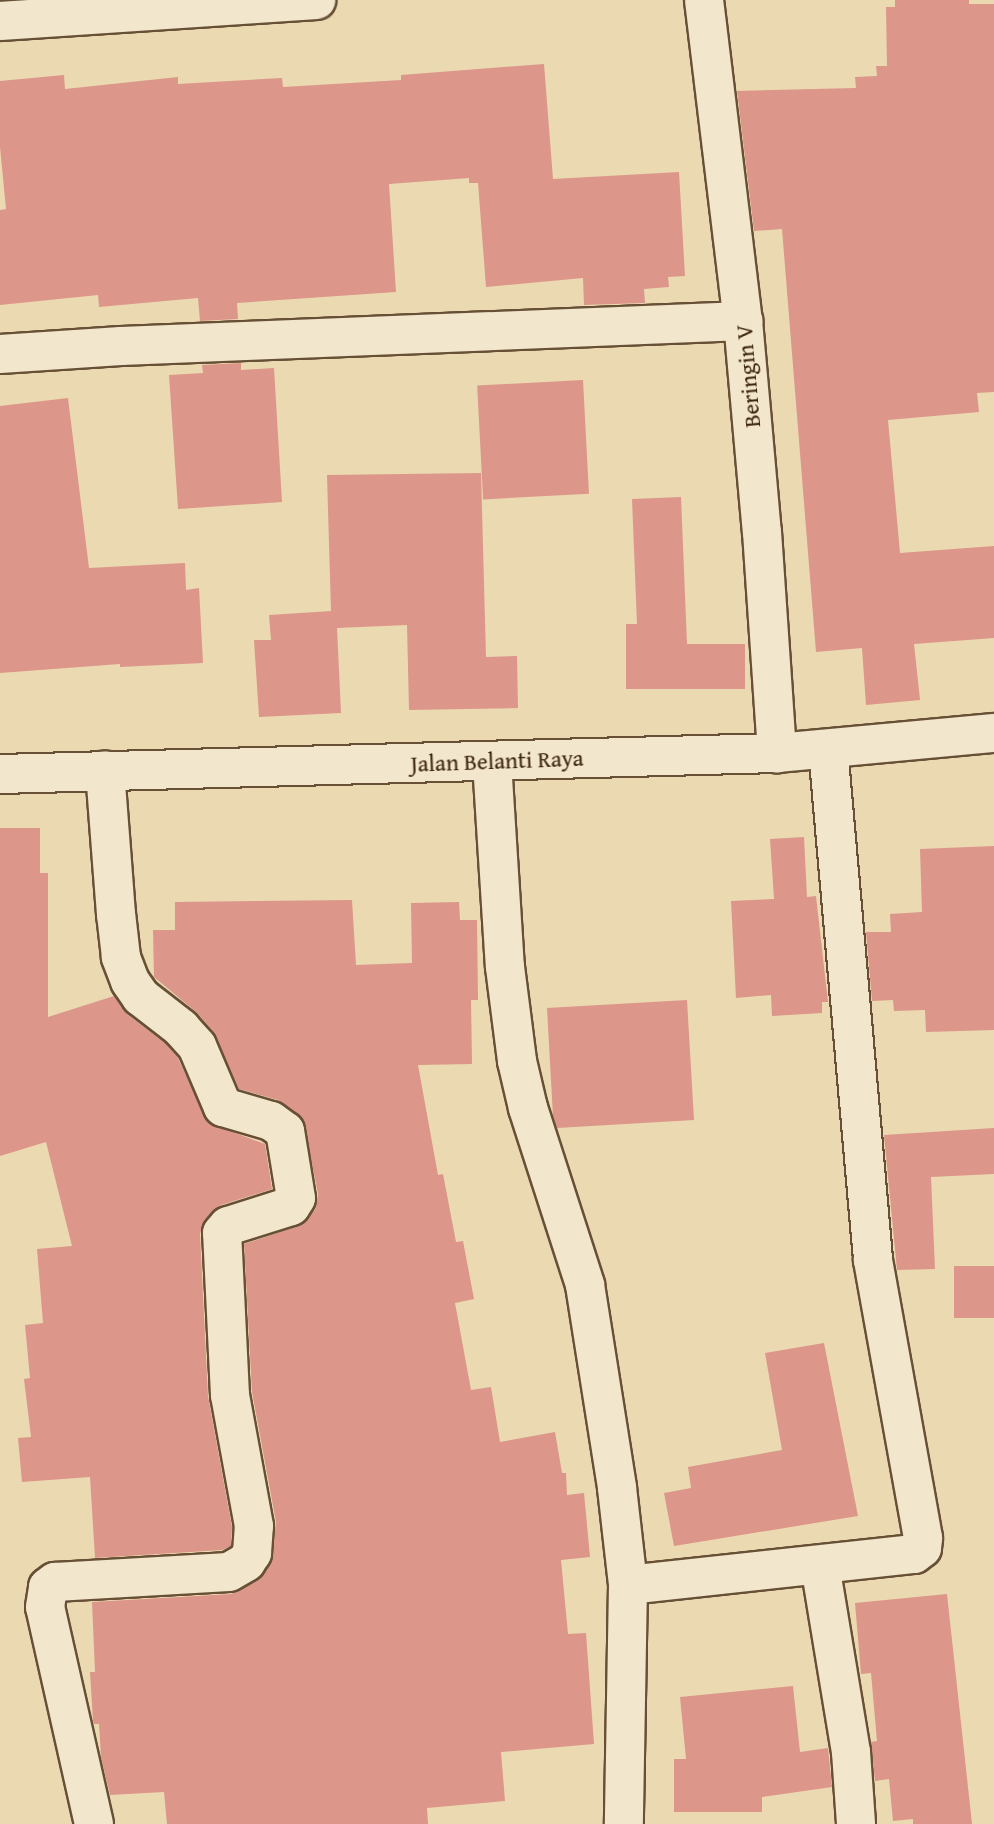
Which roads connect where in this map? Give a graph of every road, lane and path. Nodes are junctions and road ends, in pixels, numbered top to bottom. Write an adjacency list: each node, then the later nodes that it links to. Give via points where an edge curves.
1 (316, 0): 3 (street)
2 (704, 0): 4 (street, Beringin V)
3 (0, 20)
4 (743, 321): 5 (street); 8 (street, Beringin V)
5 (0, 354)
6 (994, 733): 7 (street, Jalan Belanti Raya)
7 (828, 749): 8 (street, Jalan Belanti Raya); 12 (street, via 873,1259 923,1538 922,1548 914,1553)
8 (777, 752): 9 (street, Jalan Belanti Raya)
9 (492, 762): 10 (street, Jalan Belanti Raya); 13 (street, via 505,967 517,1061 585,1285)
10 (105, 770): 11 (street, Jalan Belanti Raya); 14 (street, via 121,957 130,981 141,997 197,1046 223,1107 271,1121 285,1131 296,1204 228,1226 222,1233 230,1395 254,1526 252,1553 229,1572 55,1582 48,1587 45,1607)
11 (0, 774)
12 (820, 1564): 13 (street); 16 (street, via 851,1752)
13 (628, 1585): 15 (street)
14 (94, 1824)
15 (624, 1824)
16 (856, 1824)

